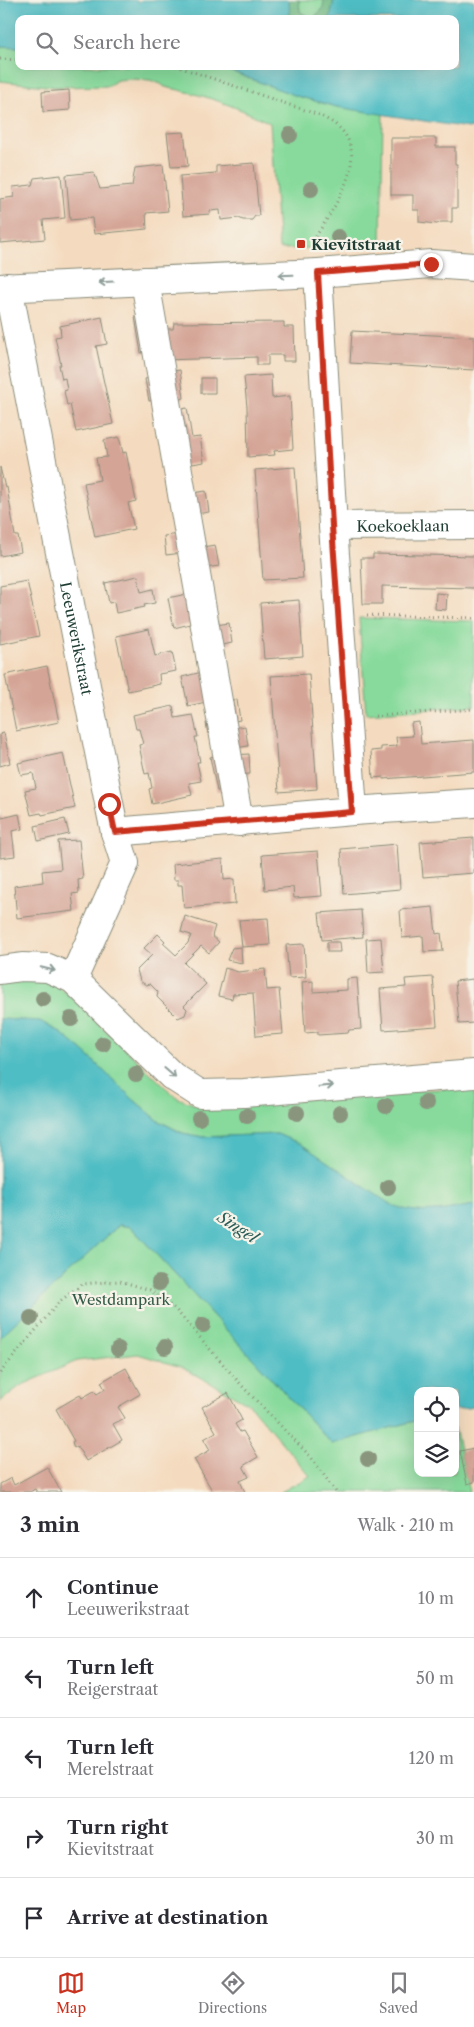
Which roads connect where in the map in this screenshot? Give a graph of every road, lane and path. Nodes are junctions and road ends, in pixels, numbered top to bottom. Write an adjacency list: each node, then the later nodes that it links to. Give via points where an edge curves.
1 (0, 59): 2 (path)
2 (15, 60)
3 (188, 70): 5 (path, via 319,115 337,125 347,138 351,167 346,185 316,238)
4 (474, 266): 5 (street, via 431,264)
5 (318, 273): 6 (street, one-way to 6); 9 (street)
6 (146, 281): 7 (street, one-way to 7); 16 (street)
7 (4, 287): 17 (street, Leeuwerikstraat)
8 (474, 525): 9 (street, Koekoeklaan)
9 (332, 526): 10 (street)
10 (339, 614): 11 (path); 13 (street)
11 (474, 618)
12 (474, 709): 13 (path)
13 (346, 718): 15 (street)
14 (474, 804): 15 (street)
15 (352, 812): 16 (street)
16 (239, 822): 17 (street)
17 (115, 832): 19 (street, Leeuwerikstraat, via 125,863)
18 (0, 970): 19 (street, one-way to 19, via 48,968)
19 (73, 978): 20 (street, one-way to 20, via 172,1076 200,1094)
20 (474, 1074)
21 (0, 1373): 22 (path, via 59,1302 82,1284 120,1281 150,1290 175,1309 244,1388 311,1457)
22 (336, 1492)

